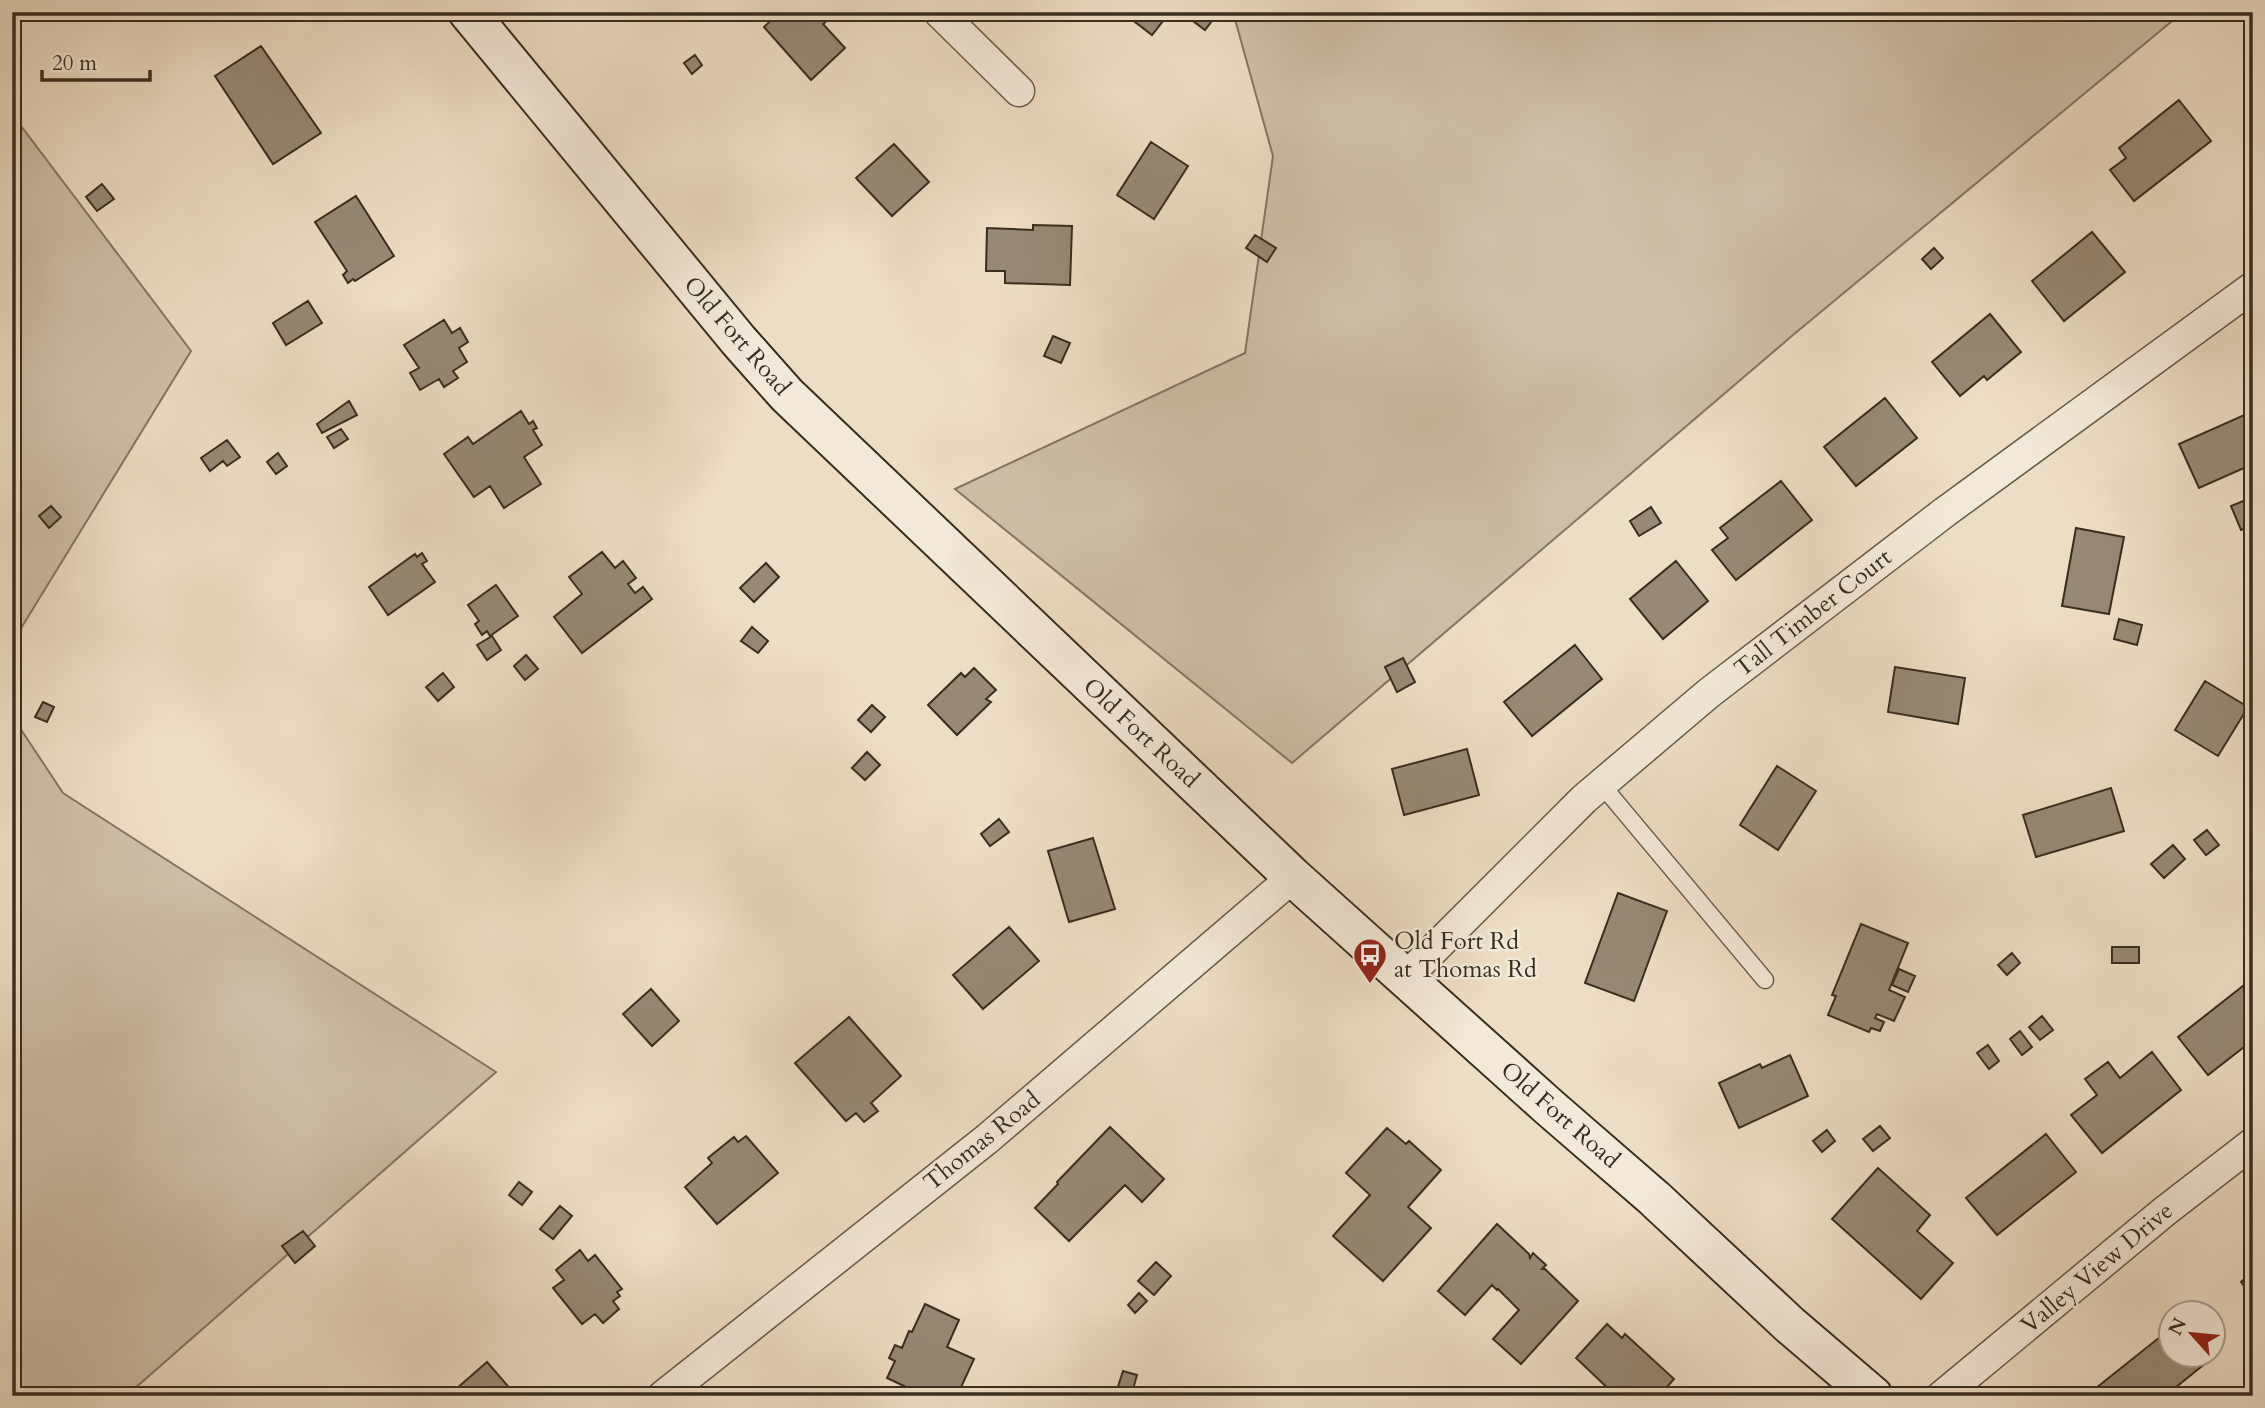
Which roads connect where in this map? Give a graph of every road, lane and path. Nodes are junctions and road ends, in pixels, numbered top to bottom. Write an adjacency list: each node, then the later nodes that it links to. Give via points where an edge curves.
1 (468, 12): 6 (main road, Old Fort Road, via 787,395)
2 (939, 12): 3 (street)
3 (1019, 91)
4 (2253, 287): 5 (street, Tall Timber Court, via 1945,512 1709,693)
5 (1601, 784): 7 (street, Tall Timber Court); 8 (lane)
6 (1293, 877): 7 (main road, Old Fort Road); 10 (street, Thomas Road)
7 (1406, 977): 12 (main road, Old Fort Road)
8 (1765, 980)
9 (2253, 1143): 13 (street, Valley View Drive)
10 (696, 1385): 11 (street, Thomas Road)
11 (663, 1396)
12 (1873, 1396)
13 (1942, 1396)

